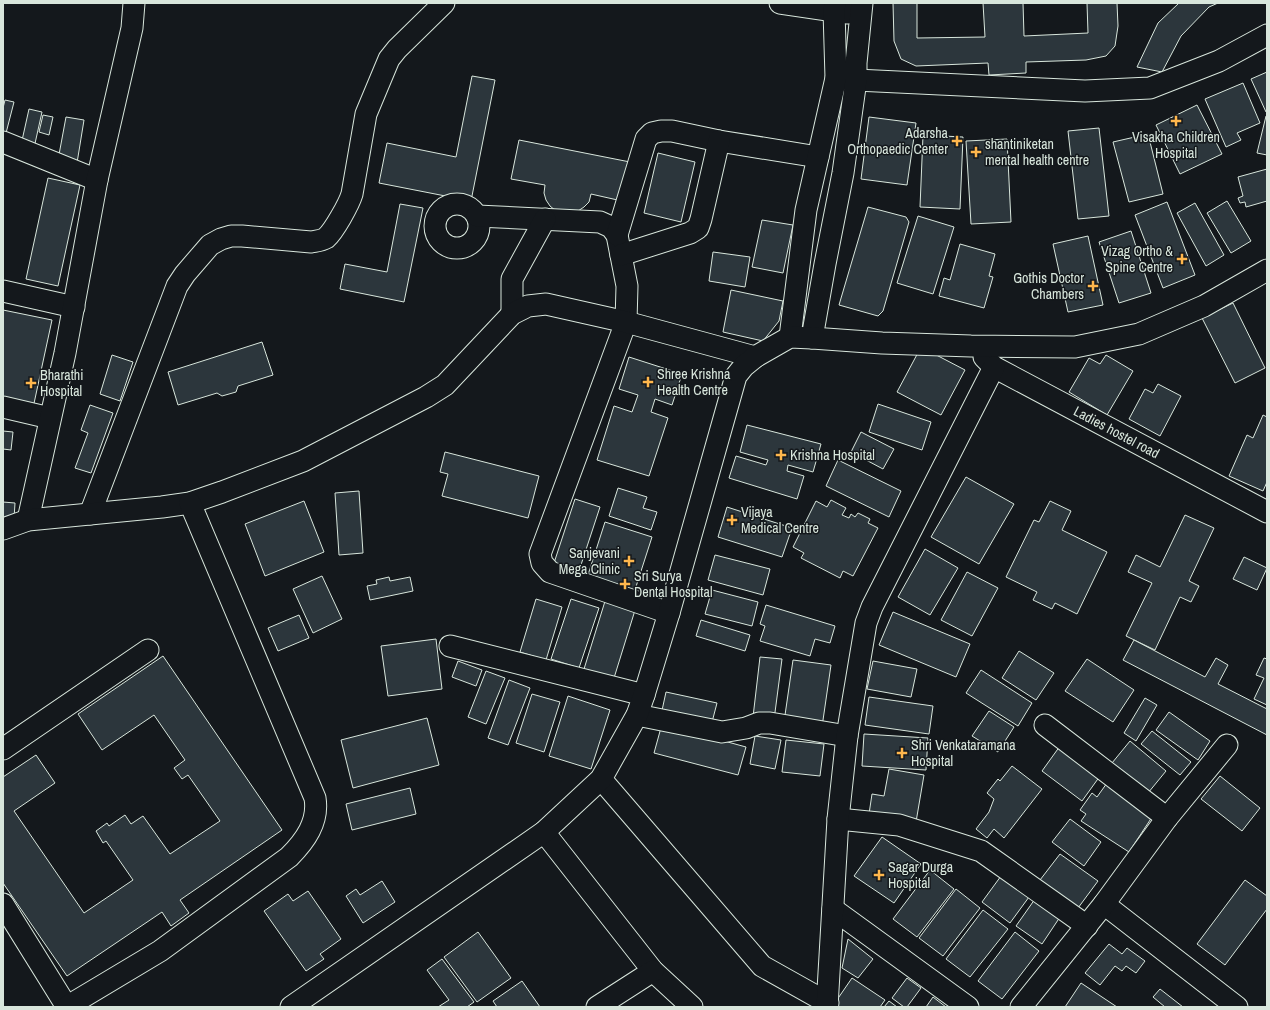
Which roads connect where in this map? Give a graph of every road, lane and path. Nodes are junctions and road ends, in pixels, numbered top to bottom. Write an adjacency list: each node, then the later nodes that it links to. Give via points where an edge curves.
1 (134, 3): 12 (street, via 132,28)
2 (780, 3): 4 (street)
3 (431, 7): 30 (street, via 389,59 366,114 349,204 328,236 321,241 311,242 231,236 210,245 185,274 177,286)
4 (835, 7): 5 (street); 7 (street)
5 (861, 9): 8 (street)
6 (1267, 35): 8 (street, via 1219,62 1150,88 1085,91)
7 (836, 78): 8 (street); 11 (street)
8 (856, 80): 22 (street, via 843,174)
9 (719, 141): 11 (street); 15 (street, via 698,228 690,233); 15 (street, via 672,131 652,133 646,139)
10 (3, 142): 12 (street)
11 (818, 157): 21 (street, via 806,210)
12 (97, 180): 18 (street)
13 (477, 216): 14 (street)
14 (545, 219): 15 (street, via 600,222 611,227); 19 (street, via 512,279)
15 (619, 245): 20 (street, via 628,286)
16 (1267, 270): 23 (street, via 1204,306 1139,334 1075,347)
17 (3, 291): 18 (street)
18 (74, 306): 27 (street)
19 (512, 314): 20 (street, via 528,306 546,304); 28 (street, via 445,385 302,461)
20 (626, 322): 24 (street); 33 (street, via 540,554 542,563 550,572)
21 (790, 337): 22 (street); 24 (street)
22 (812, 338): 23 (street)
23 (971, 346): 25 (street, Ladies hostel road)
24 (755, 357): 33 (street, via 736,376)
25 (994, 367): 29 (street, Ladies hostel road); 39 (street, via 872,607 866,623)
26 (3, 407): 27 (street)
27 (50, 418): 31 (street)
28 (190, 503): 30 (street); 52 (street, via 316,798 315,817 302,844 289,857 160,951)
29 (1267, 512)
30 (90, 514): 31 (street)
31 (28, 520): 32 (street)
32 (3, 529)
33 (668, 613): 36 (street)
34 (450, 646): 36 (street)
35 (148, 650): 41 (street)
36 (644, 695): 37 (street)
37 (637, 715): 39 (street, via 722,732 759,723 770,723); 42 (street)
38 (1045, 725): 43 (street)
39 (848, 736): 44 (street)
40 (1227, 745): 43 (street)
41 (3, 749)
42 (601, 779): 45 (street); 51 (street, via 762,966)
43 (1167, 818): 47 (street)
44 (838, 819): 48 (street); 49 (street, via 899,825 981,851)
45 (544, 832): 50 (street); 53 (street)
46 (3, 904): 52 (street)
47 (1104, 904): 49 (street); 58 (street)
48 (833, 909): 51 (street); 56 (street)
49 (1087, 926): 57 (street)
50 (653, 971): 54 (street); 55 (street)
51 (827, 1005)
52 (67, 1006)
53 (291, 1007)
54 (597, 1007)
55 (692, 1007)
56 (968, 1007)
57 (1021, 1007)
58 (1237, 1007)

